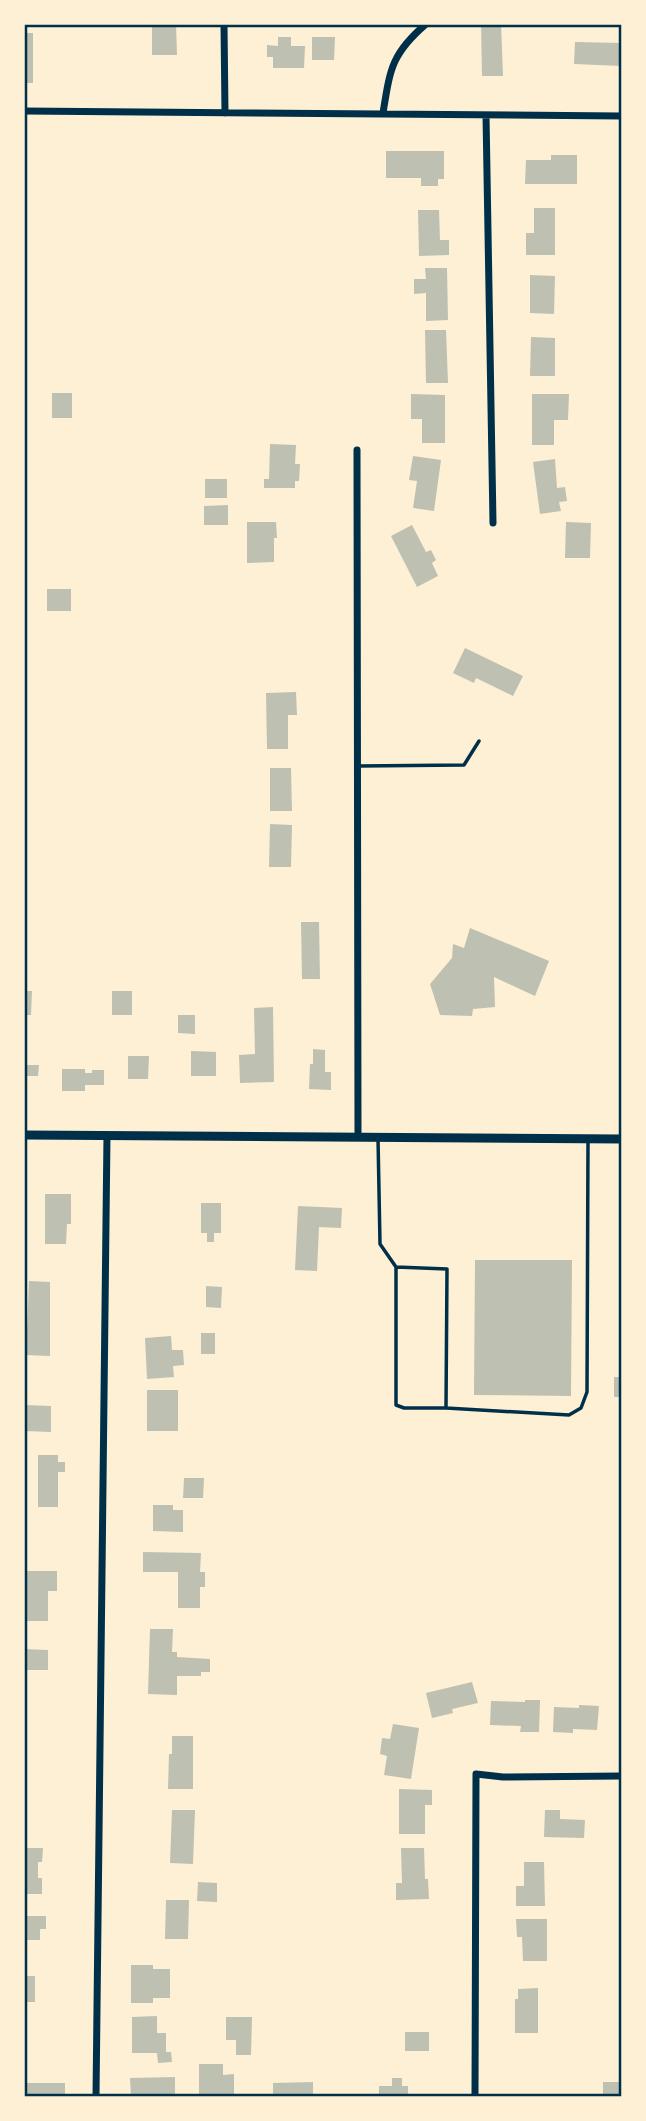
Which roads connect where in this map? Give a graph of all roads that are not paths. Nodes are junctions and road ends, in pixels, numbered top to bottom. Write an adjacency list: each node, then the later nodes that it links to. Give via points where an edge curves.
1 (224, 24): 4 (street)
2 (426, 24): 5 (street, via 409,39 391,67)
3 (24, 111): 4 (street)
4 (225, 113): 5 (street)
5 (383, 113): 6 (street)
6 (486, 115): 7 (street); 9 (street)
7 (621, 116)
8 (357, 450): 11 (street)
9 (493, 523)
10 (479, 741): 11 (lane, via 464,765)
11 (358, 766): 14 (street)
12 (24, 1135): 13 (street)
13 (107, 1135): 14 (street); 21 (street)
14 (358, 1137): 15 (street)
15 (378, 1138): 16 (street); 18 (lane, via 380,1244)
16 (589, 1139): 17 (street); 19 (lane, via 587,1392 581,1408 569,1415)
17 (621, 1139)
18 (396, 1268): 19 (lane, via 396,1405); 19 (lane, via 447,1269)
19 (446, 1408)
20 (621, 1776): 22 (street, via 476,1774)
21 (96, 2096)
22 (475, 2096)

